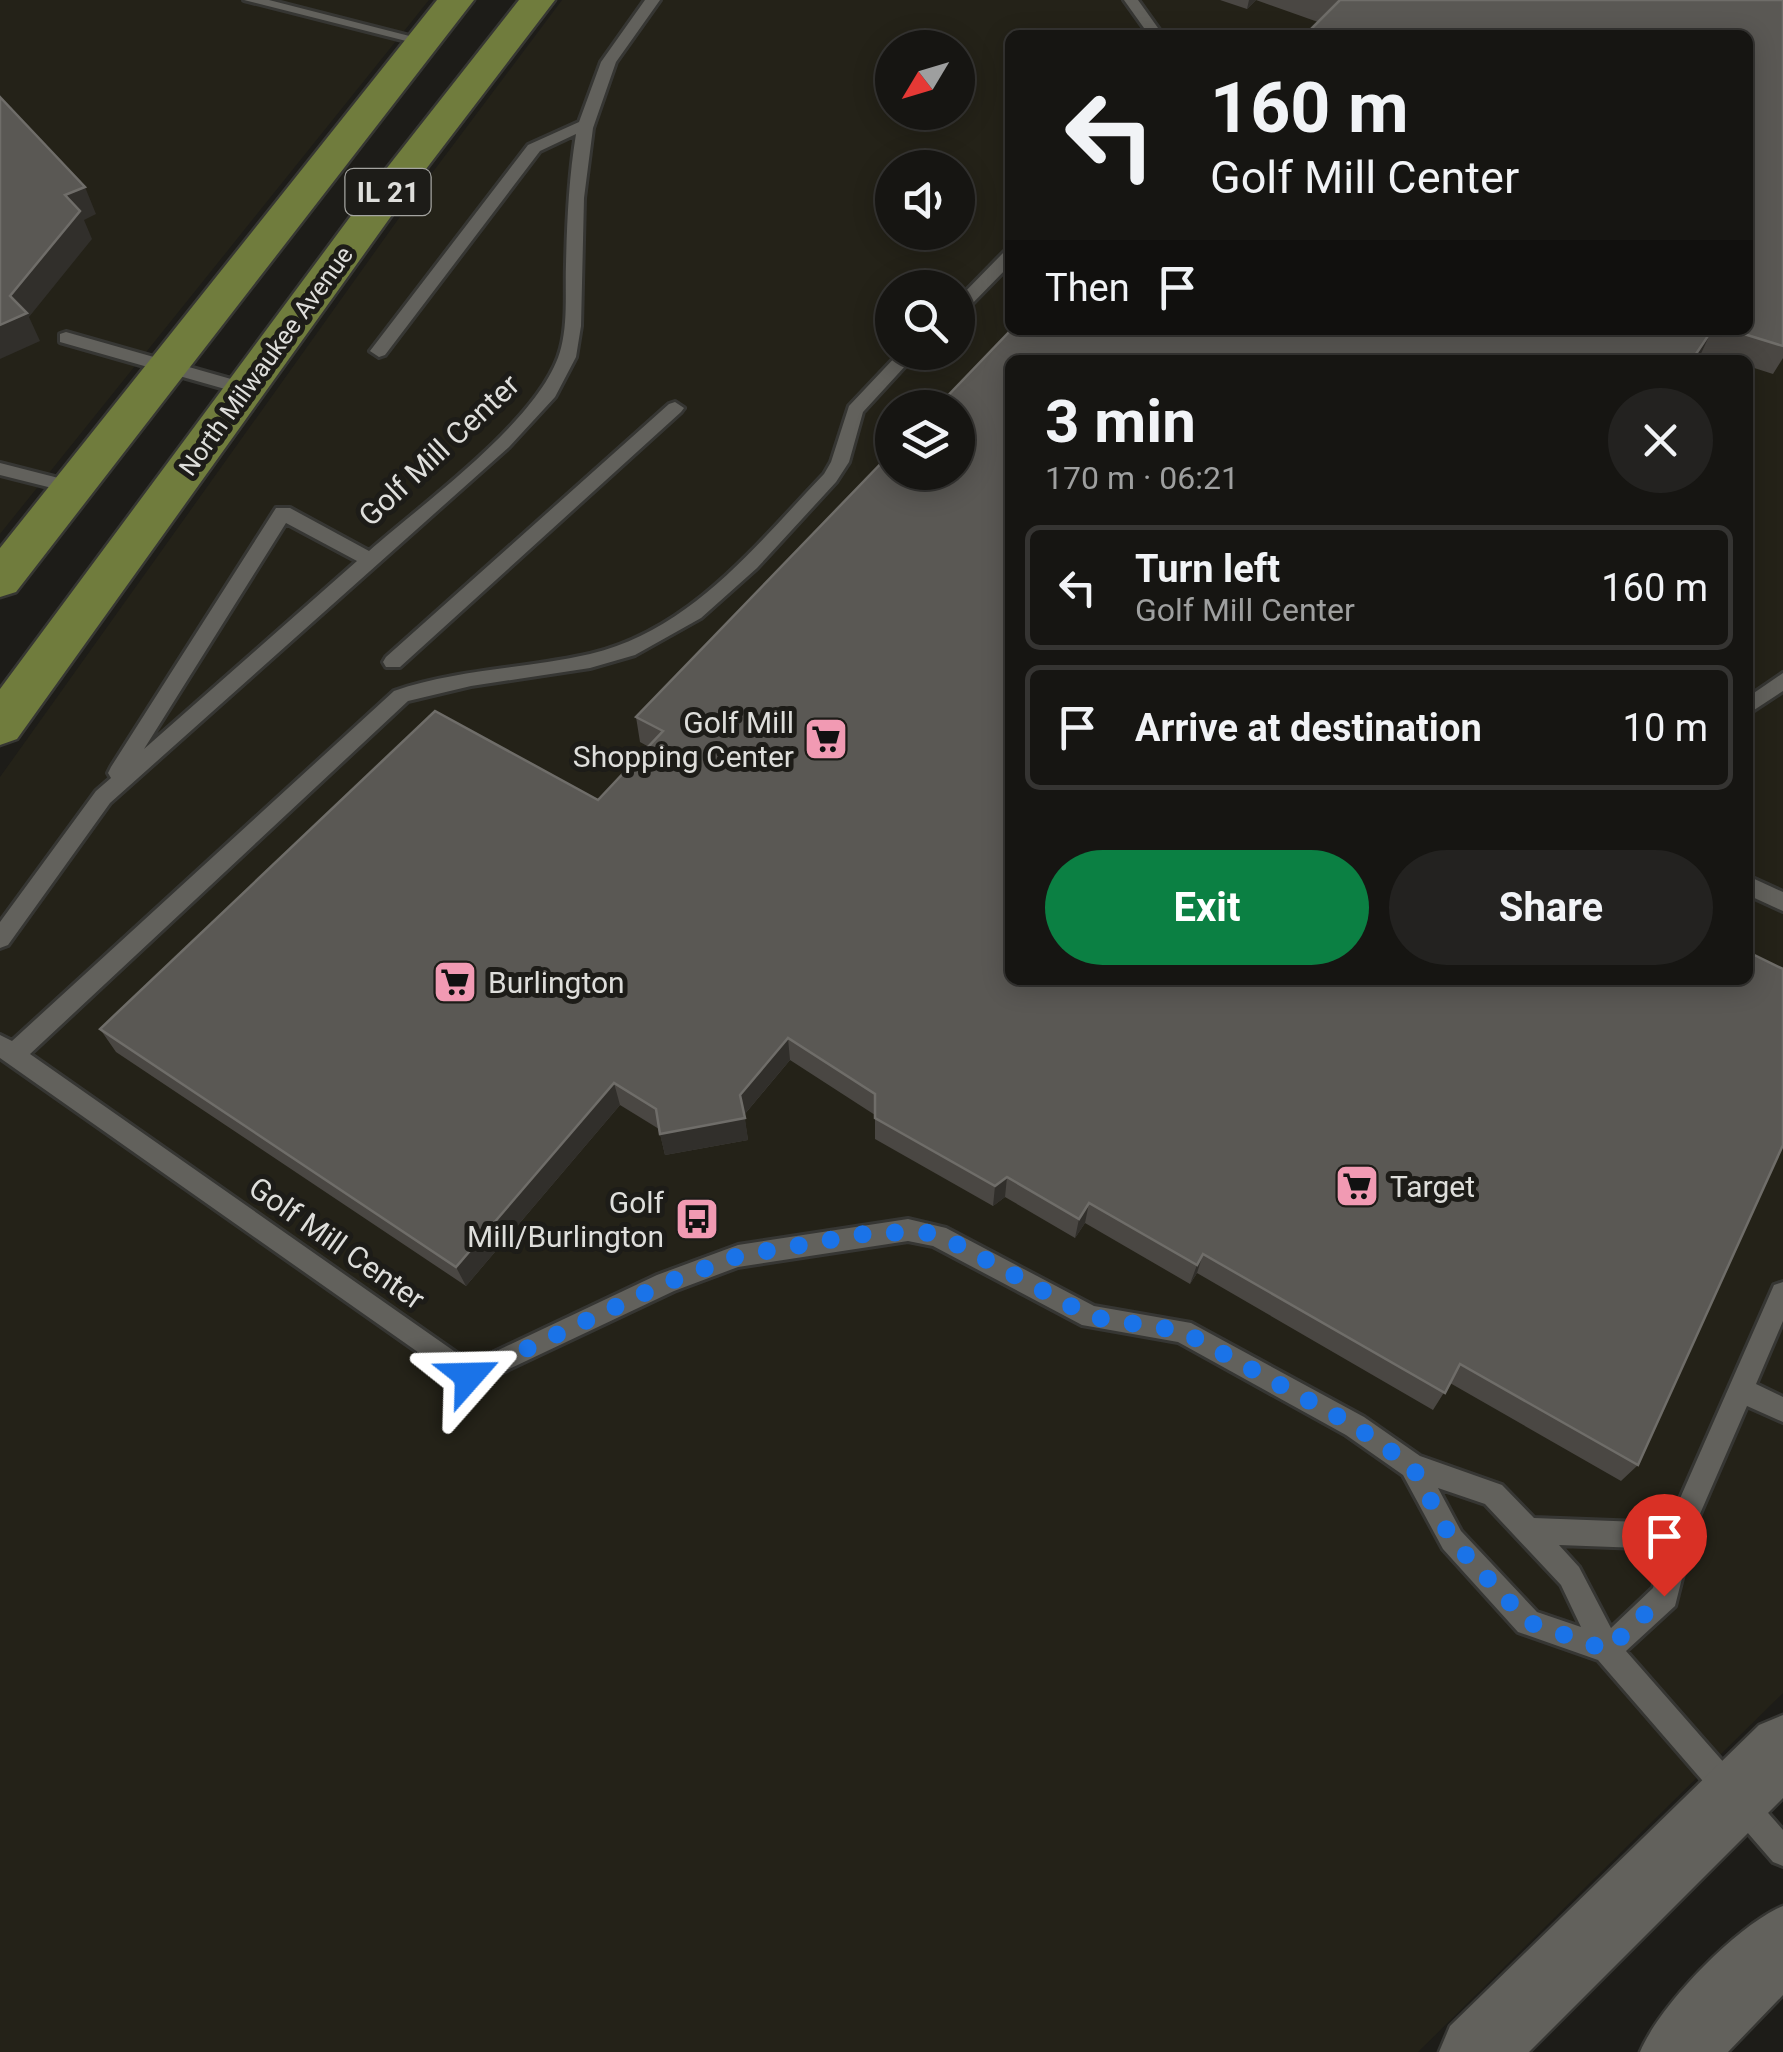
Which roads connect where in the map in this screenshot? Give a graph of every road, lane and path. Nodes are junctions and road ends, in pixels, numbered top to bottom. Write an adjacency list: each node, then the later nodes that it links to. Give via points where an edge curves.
1 (251, 0): 7 (lane)
2 (456, 0): 7 (main road, IL 21)
3 (537, 0): 15 (main road, North Milwaukee Avenue / IL 21)
4 (654, 0): 8 (lane, Golf Mill Center, via 617,46)
5 (1131, 0): 6 (lane)
6 (1152, 30)
7 (422, 41): 13 (main road, IL 21)
8 (582, 126): 12 (lane, via 534,148); 19 (lane, Golf Mill Center, via 573,334 555,385 504,444)
9 (1005, 261): 10 (lane)
10 (975, 291)
11 (66, 338): 13 (lane)
12 (379, 351)
13 (166, 366): 15 (lane); 18 (main road, IL 21)
14 (893, 370): 29 (lane, Golf Mill Center, via 855,410 830,478 702,610 624,653 401,696)
15 (246, 389): 24 (main road, North Milwaukee Avenue / IL 21)
16 (675, 408): 21 (lane)
17 (0, 469): 18 (lane)
18 (72, 487): 20 (main road, IL 21)
19 (368, 559): 25 (lane, Golf Mill Center); 25 (lane, via 283,513)
20 (0, 580)
21 (394, 662)
22 (1783, 680): 23 (lane)
23 (1753, 703)
24 (0, 726)
25 (103, 797): 28 (lane, Golf Mill Center)
26 (1753, 887): 27 (lane)
27 (1783, 902)
28 (0, 939)
29 (7, 1050): 33 (lane, Golf Mill Center, via 469,1376 738,1256 908,1230 961,1246 1091,1317 1182,1331 1355,1426)
30 (1783, 1293): 31 (lane)
31 (1742, 1390): 32 (lane); 34 (lane)
32 (1783, 1410)
33 (1412, 1466): 35 (lane, Golf Mill Center, via 1492,1494); 36 (lane, Golf Mill Center, via 1452,1540 1528,1622)
34 (1683, 1522): 35 (lane, via 1640,1535); 36 (lane, via 1664,1596)
35 (1528, 1531): 36 (lane, Golf Mill Center, via 1570,1576)
36 (1607, 1650): 38 (lane)
37 (1783, 1748): 38 (main road)
38 (1733, 1798): 39 (lane); 41 (main road)
39 (1783, 1852)
40 (1783, 1942): 42 (main road)
41 (1476, 2052)
42 (1677, 2052)

